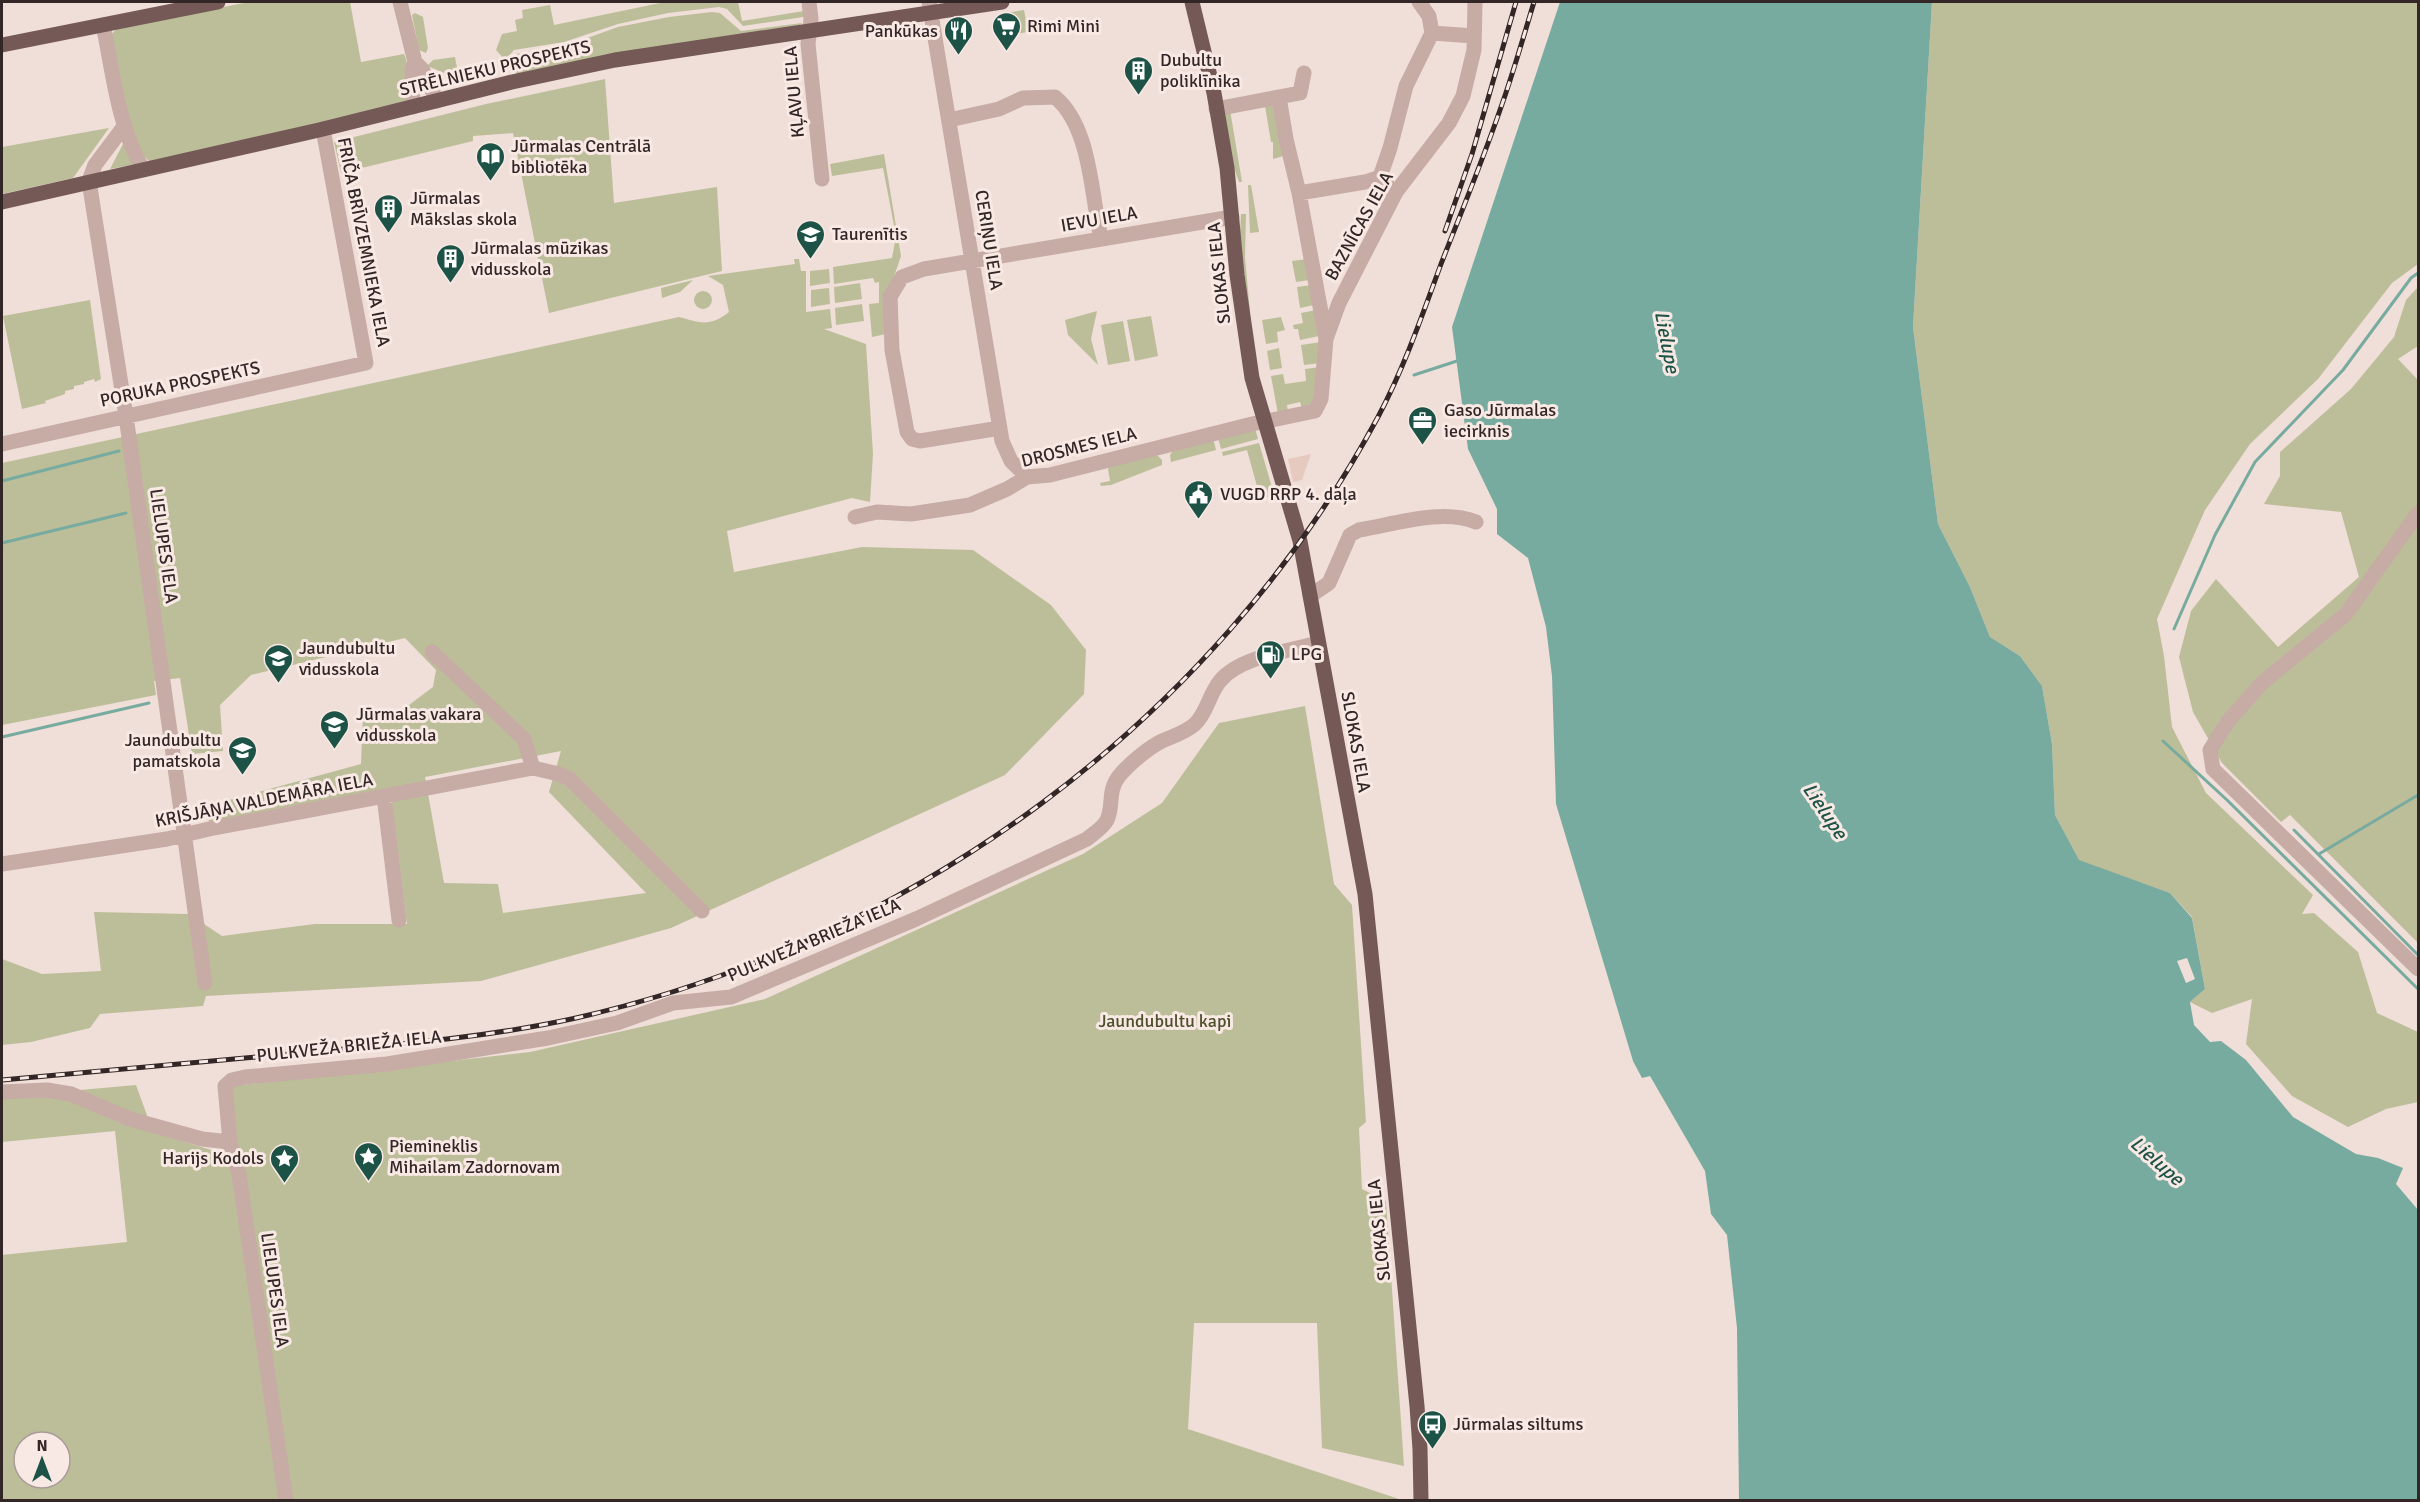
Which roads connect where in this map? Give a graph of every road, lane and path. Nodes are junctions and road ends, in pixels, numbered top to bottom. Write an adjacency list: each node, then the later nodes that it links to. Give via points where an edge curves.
1 (218, 2): 9 (main road)
2 (400, 2): 14 (street)
3 (809, 2): 10 (street, KĻAVU IELA)
4 (1002, 2): 8 (main road, STRĒLNIEKU PROSPEKTS)
5 (1192, 2): 19 (main road, SLOKAS IELA)
6 (1419, 2): 11 (street, via 1429,16)
7 (1475, 2): 12 (street, BAZNĪCAS IELA)
8 (931, 8): 10 (main road, STRĒLNIEKU PROSPEKTS); 20 (street, CERIŅU IELA)
9 (103, 24): 13 (main road); 21 (street)
10 (809, 31): 17 (main road, STRĒLNIEKU PROSPEKTS, via 615,60); 25 (street, KĻAVU IELA)
11 (1432, 33): 12 (street); 24 (street, via 1406,86)
12 (1474, 36): 27 (street, BAZNĪCAS IELA, via 1470,72 1459,108)
13 (2, 45)
14 (415, 62): 17 (street); 18 (street)
15 (1304, 73): 16 (street, via 1300,93)
16 (1279, 97): 19 (street); 28 (street)
17 (437, 102): 18 (main road, STRĒLNIEKU PROSPEKTS)
18 (413, 107): 22 (main road, STRĒLNIEKU PROSPEKTS)
19 (1216, 109): 30 (main road, SLOKAS IELA)
20 (950, 120): 31 (street, via 999,110 1023,98 1055,97 1065,105 1080,133); 32 (street, CERIŅU IELA)
21 (125, 125): 23 (street); 26 (street, via 95,165)
22 (322, 129): 23 (main road, STRĒLNIEKU PROSPEKTS); 34 (street, FRIČA BRĪVZEMNIEKA IELA)
23 (143, 169): 26 (main road, STRĒLNIEKU PROSPEKTS)
24 (1380, 177): 27 (street); 28 (street)
25 (822, 179)
26 (89, 181): 29 (main road, STRĒLNIEKU PROSPEKTS); 36 (street, LIELUPES IELA)
27 (1396, 192): 33 (street, BAZNĪCAS IELA, via 1339,303)
28 (1299, 193): 33 (street)
29 (2, 202)
30 (1232, 217): 31 (street, IEVU IELA); 37 (main road, SLOKAS IELA, via 1246,346)
31 (1101, 238): 32 (street, IEVU IELA)
32 (972, 261): 38 (street, CERIŅU IELA); 38 (street, IEVU IELA, via 902,277 890,297 892,350 907,432 912,439)
33 (1326, 339): 35 (street, BAZNĪCAS IELA, via 1322,399)
34 (366, 363): 36 (street, PORUKA PROSPEKTS)
35 (1315, 411): 37 (street, DROSMES IELA)
36 (126, 416): 39 (street, PORUKA PROSPEKTS); 49 (street, LIELUPES IELA)
37 (1264, 422): 40 (street, DROSMES IELA, via 1050,475); 44 (main road, SLOKAS IELA, via 1298,531)
38 (1000, 428): 40 (street, CERIŅU IELA, via 1007,454)
39 (2, 444)
40 (1027, 477): 42 (street, DROSMES IELA, via 970,505)
41 (2418, 513): 53 (street, via 2346,614 2262,683 2229,720 2210,750 2213,769)
42 (855, 517)
43 (1476, 522): 44 (street, via 1461,516 1440,516 1359,530 1350,535 1329,583)
44 (1310, 596): 45 (main road, SLOKAS IELA)
45 (1318, 643): 55 (street, PULKVEŽA BRIEŽA IELA, via 1254,660 1220,680 1202,717 1193,726 1160,742 1119,776 1113,786 1108,819 1087,839 926,915 762,985 731,997 673,1004 617,1023 548,1038 387,1064 245,1077); 59 (main road, SLOKAS IELA, via 1368,915 1418,1417)
46 (432, 652): 47 (street, via 524,739)
47 (533, 768): 48 (street, KRIŠJĀŅA VALDEMĀRA IELA); 51 (street, via 570,779)
48 (384, 796): 49 (street, KRIŠJĀŅA VALDEMĀRA IELA); 52 (street)
49 (184, 835): 50 (street, KRIŠJĀŅA VALDEMĀRA IELA); 54 (street, LIELUPES IELA)
50 (2, 864)
51 (702, 911)
52 (399, 920)
53 (2418, 969)
54 (205, 983)
55 (225, 1086): 57 (street, LIELUPES IELA)
56 (2, 1092): 57 (street, via 47,1090 71,1094 130,1119 202,1139)
57 (230, 1142): 58 (street, LIELUPES IELA, via 239,1174)
58 (286, 1500)
59 (1421, 1500)

